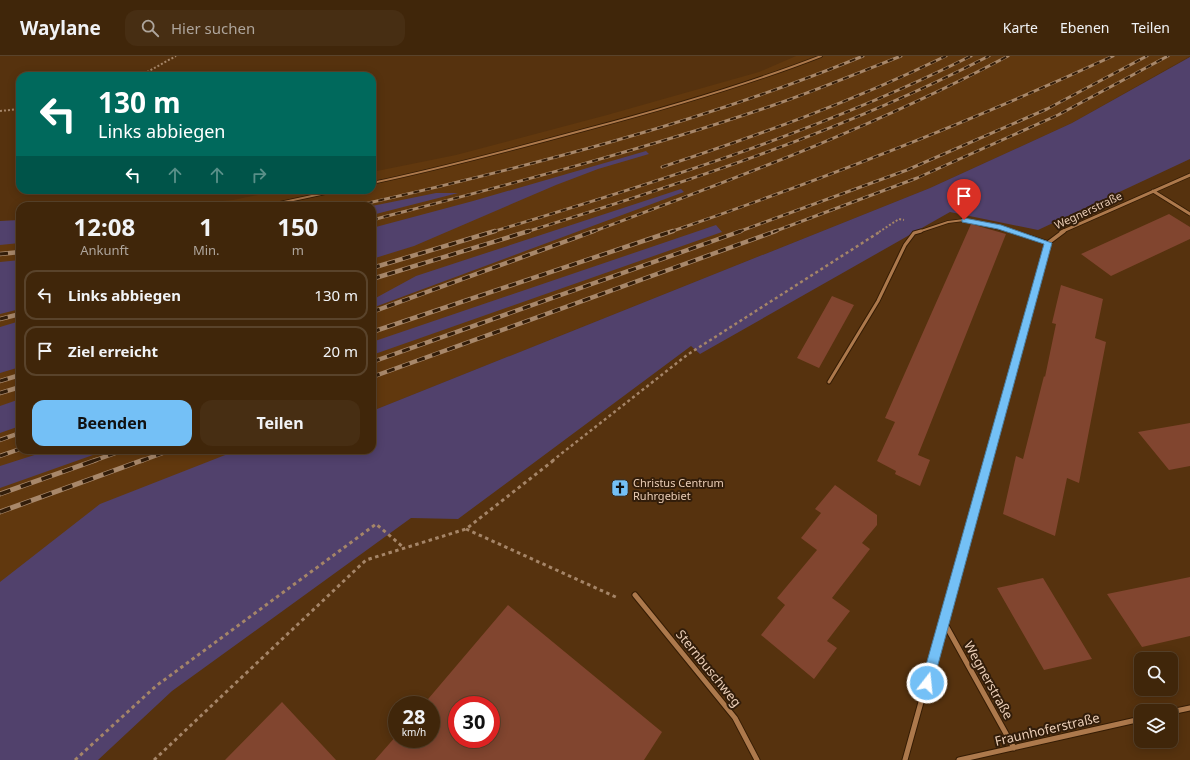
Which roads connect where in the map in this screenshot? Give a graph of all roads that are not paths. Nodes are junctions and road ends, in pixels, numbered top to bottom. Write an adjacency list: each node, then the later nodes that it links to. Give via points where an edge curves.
1 (821, 56): 3 (lane, via 669,108 453,166)
2 (1190, 175): 4 (street, Wegnerstraße)
3 (376, 182)
4 (1153, 191): 7 (street); 8 (street, Wegnerstraße, via 1061,232)
5 (321, 194): 6 (lane)
6 (284, 202)
7 (1190, 214)
8 (1048, 243): 9 (lane, via 999,227 964,220 936,225 914,233 905,245 878,301); 11 (street, Wegnerstraße)
9 (829, 382)
10 (635, 595): 16 (street, Sternbuschweg, via 735,718)
11 (944, 622): 15 (street, Wegnerstraße); 17 (street, Wegnerstraße)
12 (1190, 708): 13 (street)
13 (1178, 711)
14 (1134, 721): 15 (street, Fraunhoferstraße)
15 (1014, 748): 18 (street, Fraunhoferstraße)
16 (757, 760)
17 (905, 760)
18 (958, 760)

